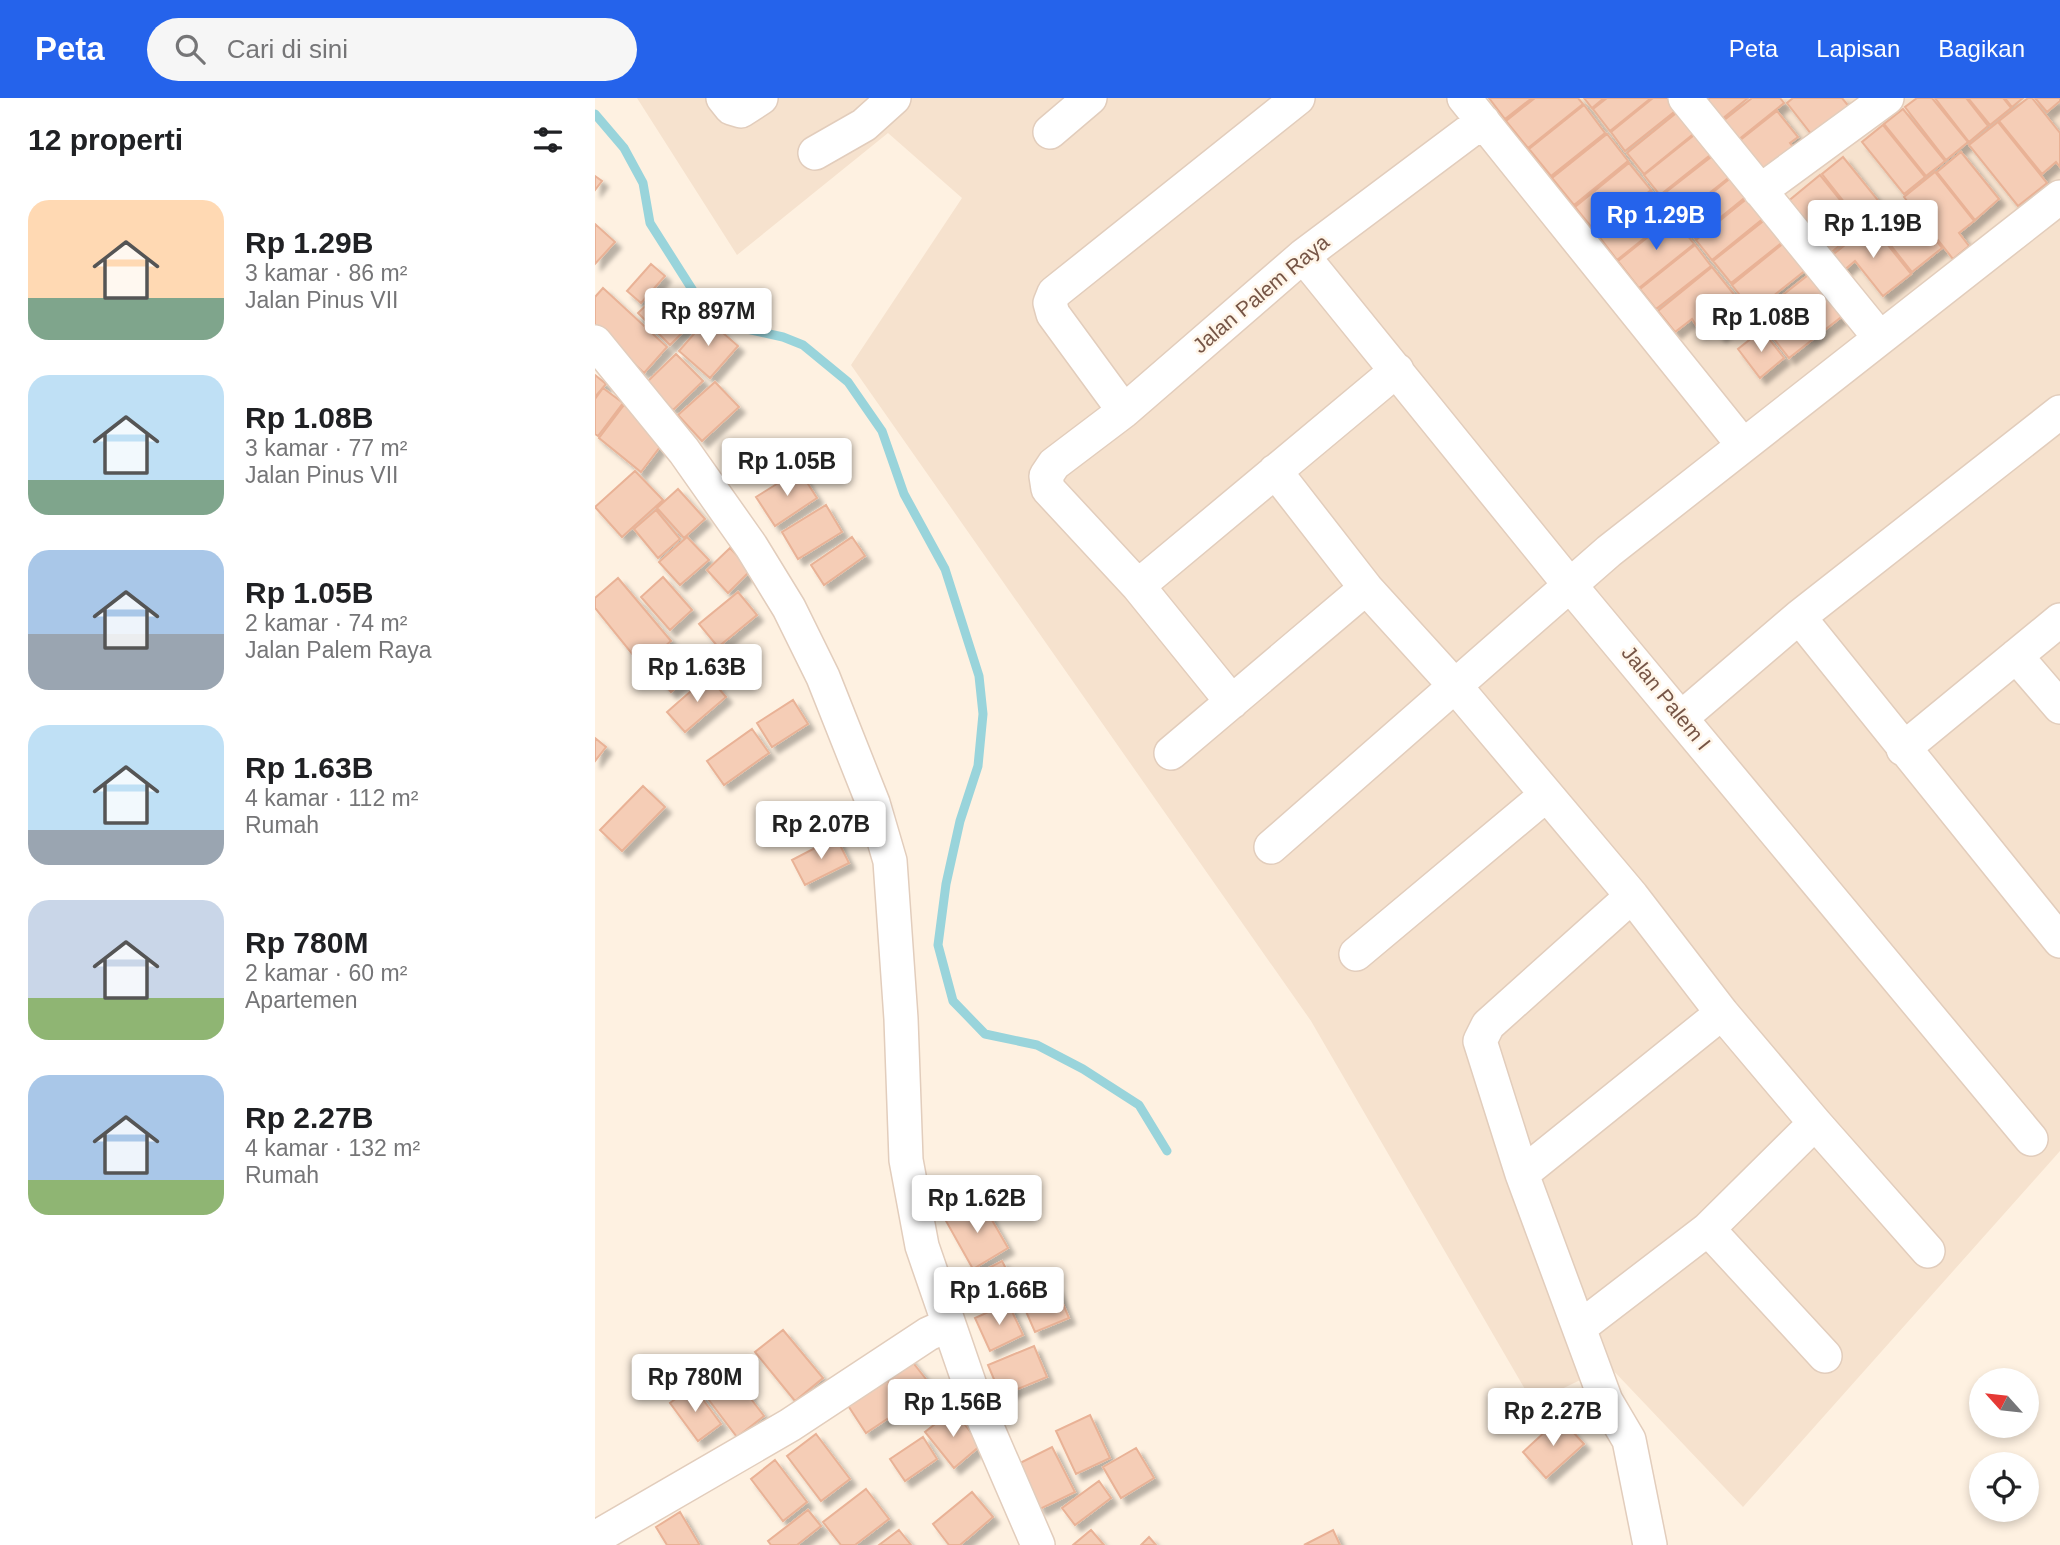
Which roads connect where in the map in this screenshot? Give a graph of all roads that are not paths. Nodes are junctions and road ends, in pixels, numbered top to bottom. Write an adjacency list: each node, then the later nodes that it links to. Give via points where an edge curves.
1 (723, 98): 2 (street, via 741,111)
2 (761, 98)
3 (894, 98): 10 (street, via 864,125)
4 (1090, 98): 9 (street)
5 (1298, 98): 17 (street, via 1054,293 1050,303 1053,314)
6 (1685, 98): 11 (street)
7 (1881, 100): 11 (street)
8 (1473, 109): 13 (street, Jalan Palem Raya); 19 (street)
9 (1050, 132)
10 (815, 153)
11 (1760, 191): 14 (street)
12 (2060, 197): 14 (street)
13 (1303, 256): 16 (street, Jalan Palem I); 17 (street, Jalan Palem Raya)
14 (1880, 338): 19 (street)
15 (595, 342): 44 (street, via 684,451 789,608 823,677 873,803 888,848 895,909 906,1160 922,1246)
16 (1397, 370): 20 (street); 21 (street, Jalan Palem I)
17 (1124, 411): 22 (street, Jalan Palem Raya, via 1054,464 1047,475 1048,489)
18 (2060, 412): 24 (street)
19 (1743, 445): 21 (street)
20 (1275, 471): 22 (street); 23 (street)
21 (1569, 584): 27 (street); 30 (street, Jalan Palem I)
22 (1137, 586): 28 (street)
23 (1366, 588): 27 (street); 28 (street)
24 (1799, 617): 30 (street); 31 (street)
25 (2060, 620): 26 (street)
26 (2016, 656): 29 (street); 31 (street)
27 (1456, 687): 33 (street); 34 (street)
28 (1232, 702): 32 (street)
29 (2060, 706)
30 (1681, 718): 40 (street, Jalan Palem I)
31 (1903, 749): 36 (street)
32 (1171, 753)
33 (1546, 795): 35 (street); 37 (street)
34 (1271, 847)
35 (1632, 896): 38 (street); 41 (street, via 1481,1034)
36 (2060, 942)
37 (1356, 954)
38 (1722, 1013): 39 (street); 41 (street)
39 (1815, 1123): 42 (street); 43 (street)
40 (2031, 1139)
41 (1522, 1174): 45 (street)
42 (1708, 1229): 45 (street); 46 (street)
43 (1928, 1251)
44 (948, 1325): 47 (street, via 790,1425); 48 (street)
45 (1579, 1328): 49 (street, via 1606,1401 1629,1440)
46 (1825, 1356)
47 (595, 1538)
48 (1038, 1545)
49 (1650, 1545)

